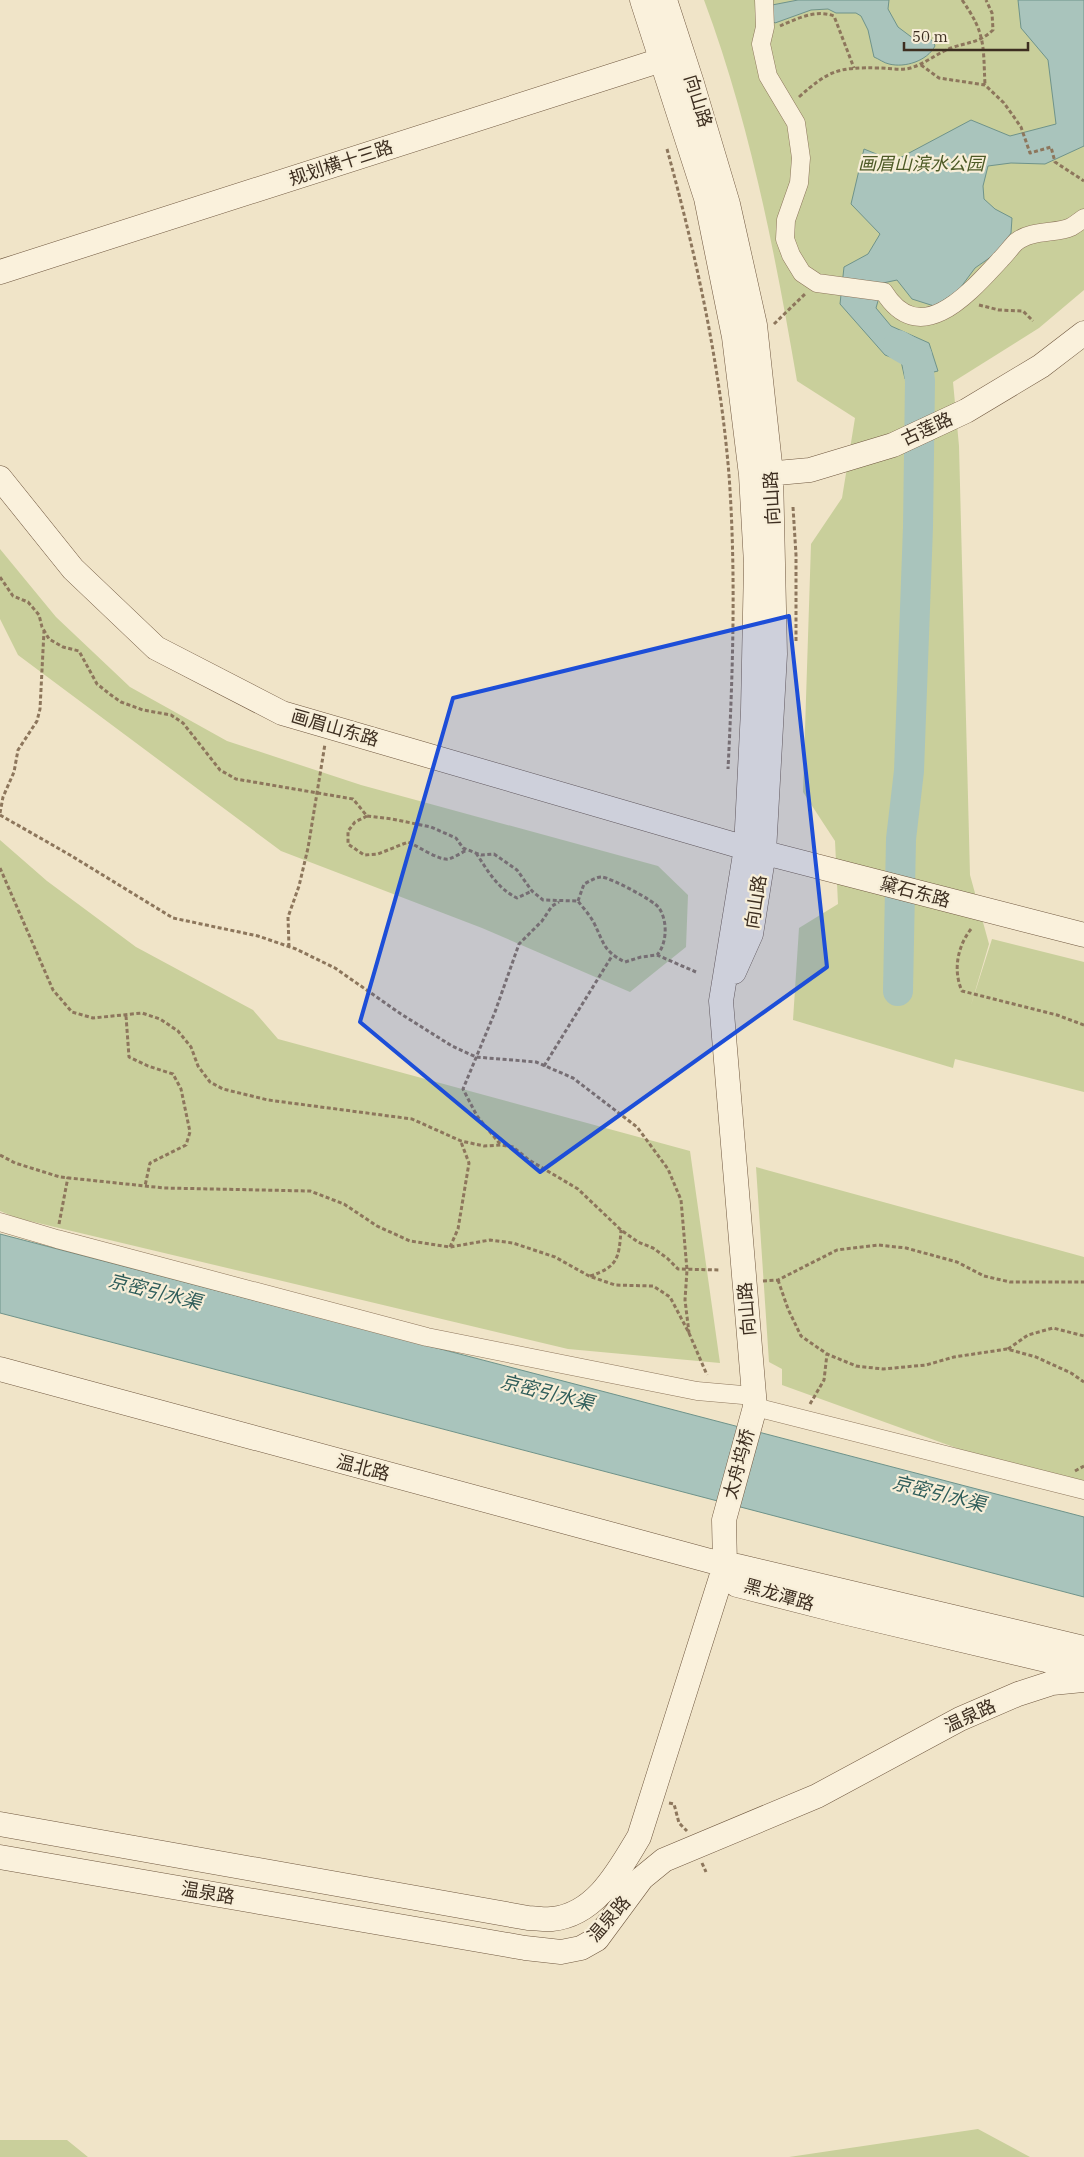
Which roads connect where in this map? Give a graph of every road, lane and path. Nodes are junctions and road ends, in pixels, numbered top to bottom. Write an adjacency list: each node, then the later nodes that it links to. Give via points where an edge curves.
1 (642, 0): 8 (main road, 向山路)
2 (665, 0): 8 (main road, 向山路)
3 (764, 0): 6 (street)
4 (962, 0): 7 (path, via 977,22)
5 (986, 0): 7 (path, via 992,13 993,30)
6 (765, 20): 10 (path, via 774,27 811,14 825,12 834,16); 12 (street, via 762,44 768,76)
7 (983, 39): 9 (path, via 950,49); 11 (path)
8 (673, 57): 16 (main road, 规划横十三路); 22 (main road, 向山路, via 706,198)
9 (921, 64): 10 (path, via 904,69); 11 (path, via 939,78)
10 (854, 68): 12 (path, via 823,76)
11 (985, 85): 14 (path, via 1021,126 1030,153 1051,147 1055,162)
12 (788, 108): 17 (street, via 796,123 801,158 799,183 786,220 785,239 802,273)
13 (667, 147): 27 (path, via 702,290 729,474 734,590)
14 (1084, 181)
15 (1084, 218): 18 (street, via 1070,228 1050,230 1017,241)
16 (0, 272)
17 (816, 283): 18 (street, via 884,292 900,312 922,318 947,310); 20 (path)
18 (959, 301): 19 (path, via 1022,312)
19 (1033, 321)
20 (773, 325)
21 (1084, 333): 22 (main road, 古莲路, via 1041,366 966,411 901,441 810,470)
22 (761, 474): 32 (main road, 向山路, via 753,710)
23 (0, 478): 26 (main road, 画眉山东路, via 72,569 156,648 282,713)
24 (0, 578): 25 (path, via 13,596 28,602 39,615)
25 (44, 632): 28 (path, via 56,643 79,651 97,684 116,699 143,710 170,715 183,723 220,770 236,779); 29 (path, via 40,709 37,721 18,750)
26 (328, 726): 28 (path); 32 (main road, 画眉山东路)
27 (728, 771)
28 (318, 793): 30 (path, via 353,799); 40 (path, via 299,886 288,917)
29 (0, 814): 40 (path, via 173,918 258,936)
30 (367, 816): 31 (path, via 431,827 456,838); 31 (path, via 355,822 348,831 348,844 364,855 378,854 408,842 421,846 436,857 447,859)
31 (468, 850): 33 (path)
32 (755, 850): 39 (main road, 黛石东路); 68 (main road, 向山路, via 721,1001)
33 (476, 853): 35 (path, via 494,854 517,870); 35 (path, via 504,892 517,898)
34 (0, 868): 44 (path, via 53,990 72,1012 93,1018)
35 (532, 891): 36 (path, via 543,900)
36 (561, 901): 37 (path); 46 (path, via 552,906 520,944)
37 (578, 901): 41 (path, via 584,884 600,876 613,879 659,906 665,921 665,935 662,950); 42 (path, via 594,922 602,945)
38 (971, 929): 45 (path, via 958,958 956,979 962,991)
39 (1084, 935)
40 (289, 947): 46 (path, via 335,968 452,1046)
41 (656, 955): 42 (path, via 625,962); 43 (path)
42 (612, 956): 47 (path)
43 (696, 972)
44 (126, 1016): 48 (path, via 142,1013 160,1019 178,1031 191,1047 198,1066 210,1082 223,1089 268,1100 412,1119); 52 (path, via 129,1056 174,1074 181,1089 190,1132 186,1145 150,1163)
45 (1084, 1024)
46 (476, 1056): 47 (path, via 536,1062); 49 (path, via 463,1088 477,1116)
47 (544, 1066): 57 (path, via 573,1078 637,1127 668,1170 681,1200)
48 (461, 1141): 49 (path, via 484,1146); 56 (path, via 469,1164 458,1229)
49 (501, 1145): 54 (path, via 512,1147 578,1189)
50 (0, 1155): 51 (path, via 15,1164)
51 (68, 1177): 52 (path); 55 (path)
52 (145, 1186): 56 (path, via 310,1191 344,1204 377,1226 410,1241)
53 (0, 1222): 55 (street)
54 (622, 1230): 57 (path, via 653,1248 678,1269); 59 (path, via 620,1254 607,1270)
55 (57, 1239): 67 (street, via 427,1337)
56 (450, 1247): 59 (path, via 490,1240 513,1242 555,1257)
57 (688, 1270): 58 (path); 61 (path, via 684,1300)
58 (720, 1270)
59 (590, 1276): 61 (path, via 615,1286 653,1286 670,1297)
60 (1084, 1282): 64 (path, via 1010,1282 984,1276 957,1262 906,1248 878,1245 837,1250 778,1280 801,1336)
61 (689, 1333): 67 (path)
62 (1084, 1336): 63 (path, via 1053,1328 1028,1335)
63 (1007, 1349): 64 (path, via 926,1365 883,1369 856,1366); 66 (path, via 1036,1357)
64 (828, 1354): 69 (path, via 824,1380 809,1406)
65 (0, 1369): 71 (main road, 温北路)
66 (1084, 1382)
67 (714, 1393): 68 (street)
68 (754, 1402): 69 (street); 71 (main road, 太舟坞桥, via 724,1520)
69 (791, 1416): 70 (street)
70 (1084, 1490)
71 (725, 1565): 72 (main road, 黑龙潭路); 73 (main road, 黑龙潭路, via 738,1585); 75 (main road, 温泉路)
72 (1084, 1648)
73 (1084, 1669)
74 (1084, 1680): 77 (main road, 温泉路, via 1052,1683 960,1719 817,1796)
75 (653, 1798): 77 (path, via 674,1804 679,1823 694,1837); 80 (main road, 温泉路, via 639,1837 596,1900 570,1915 552,1919)
76 (0, 1824): 80 (main road, 温泉路)
77 (697, 1848): 79 (path); 81 (main road, 温泉路, via 664,1860 642,1878 597,1939 581,1948 561,1952)
78 (0, 1857): 81 (main road, 温泉路)
79 (706, 1872)
80 (528, 1918): 81 (main road, via 544,1928 546,1938 542,1946)
81 (525, 1948)

